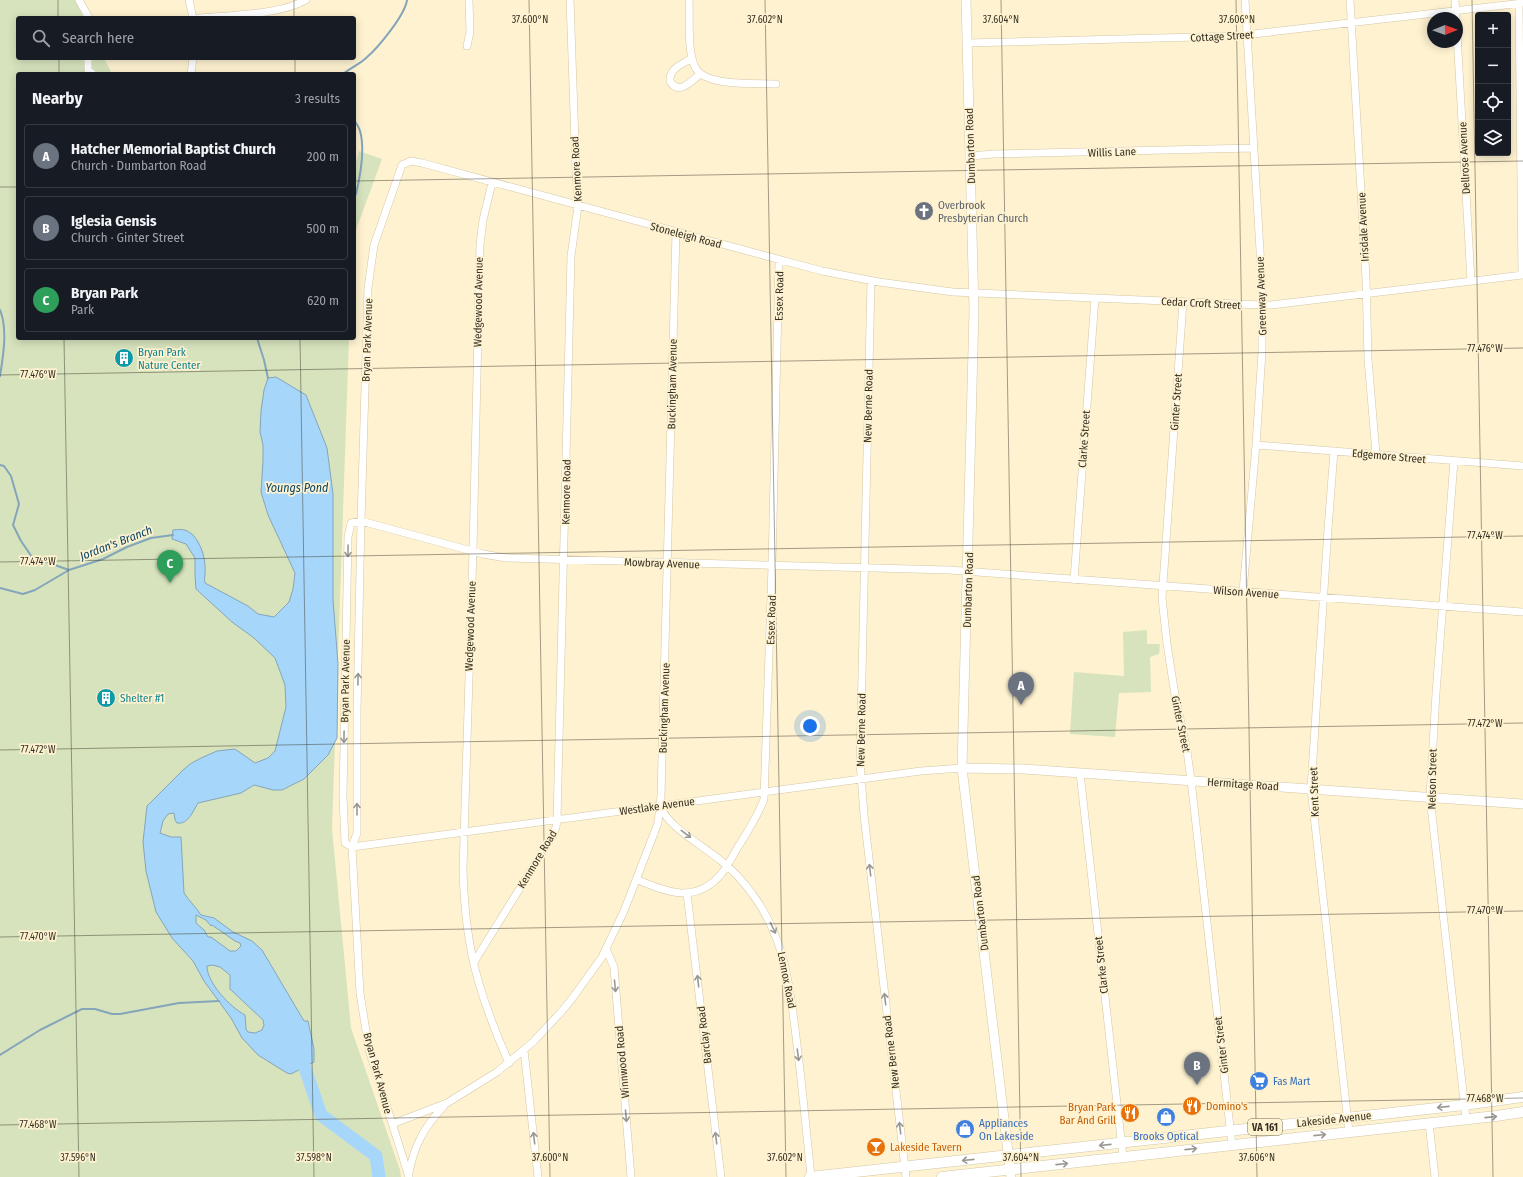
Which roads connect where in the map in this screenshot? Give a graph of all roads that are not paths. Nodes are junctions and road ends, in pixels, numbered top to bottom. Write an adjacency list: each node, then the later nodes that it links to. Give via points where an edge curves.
1 (79, 0): 15 (street)
2 (189, 0): 16 (street)
3 (306, 0): 11 (street)
4 (469, 0): 22 (street, via 470,32)
5 (570, 0): 35 (street, Kenmore Road)
6 (689, 0): 24 (street)
7 (966, 0): 21 (main road, Dumbarton Road)
8 (1245, 0): 20 (street, Greenway Avenue)
9 (1350, 0): 19 (street, Irisdale Avenue)
10 (1455, 0): 13 (street)
11 (299, 2): 17 (street, via 271,10)
12 (1521, 3): 14 (street, Cottage Street); 38 (street)
13 (1456, 12)
14 (1463, 13)
15 (88, 16)
16 (193, 16)
17 (217, 16)
18 (1427, 17): 19 (street, Cottage Street)
19 (1352, 23): 20 (street, Cottage Street); 42 (street, Irisdale Avenue)
20 (1247, 35): 21 (street, Cottage Street); 31 (street, Greenway Avenue)
21 (967, 43): 32 (main road, Dumbarton Road)
22 (467, 46)
23 (1458, 48): 40 (street, Dellrose Avenue)
24 (692, 58): 29 (street); 29 (street, via 674,69 670,74 670,81 680,88)
25 (88, 60): 27 (street)
26 (193, 60): 28 (street)
27 (90, 72)
28 (192, 72)
29 (700, 74): 30 (street, via 719,82)
30 (776, 84)
31 (1253, 148): 32 (street, Willis Lane); 45 (street, Greenway Avenue)
32 (970, 156): 41 (main road, Dumbarton Road)
33 (402, 165): 34 (street, Stoneleigh Road, via 411,161 422,163); 51 (street, Bryan Park Avenue, via 374,245 371,261)
34 (492, 183): 35 (street, Stoneleigh Road); 52 (street, Wedgewood Avenue, via 480,244)
35 (578, 206): 36 (street, Stoneleigh Road); 53 (street, Kenmore Road, via 571,256)
36 (676, 232): 37 (street, Stoneleigh Road); 54 (street, Buckingham Avenue)
37 (779, 260): 39 (street, Stoneleigh Road); 55 (street, Essex Road)
38 (1523, 275): 40 (street, Cedar Croft Street)
39 (871, 281): 41 (street, Stoneleigh Road, via 953,292); 56 (street, New Berne Road)
40 (1471, 281): 42 (street, Cedar Croft Street)
41 (974, 292): 43 (street, Cedar Croft Street); 57 (main road, Dumbarton Road)
42 (1366, 294): 45 (street, Cedar Croft Street); 48 (street, Irisdale Avenue, via 1368,359)
43 (1095, 298): 44 (street, Cedar Croft Street); 58 (street, Clarke Street)
44 (1183, 302): 45 (street, Cedar Croft Street); 59 (street, Ginter Street)
45 (1262, 305): 46 (street, Greenway Avenue, via 1262,352)
46 (1256, 445): 47 (street, Edgemore Street); 60 (street, Greenway Avenue)
47 (1334, 451): 48 (street, Edgemore Street); 61 (street, Kent Street)
48 (1376, 454): 49 (street, Edgemore Street)
49 (1454, 461): 50 (street, Edgemore Street); 62 (street, Nelson Street)
50 (1523, 466)
51 (361, 520): 52 (street, Mowbray Avenue); 75 (street, Bryan Park Avenue, one-way to 51, via 357,833); 75 (street, Bryan Park Avenue, one-way to 75, via 351,523 348,537 343,796 346,843)
52 (473, 550): 53 (street, Mowbray Avenue, via 506,558); 74 (street, Wedgewood Avenue)
53 (564, 560): 54 (street, Mowbray Avenue); 73 (street, Kenmore Road)
54 (668, 563): 55 (street, Mowbray Avenue); 72 (street, Buckingham Avenue)
55 (772, 566): 56 (street, Mowbray Avenue); 69 (street, Essex Road)
56 (864, 568): 57 (street, Mowbray Avenue); 66 (street, New Berne Road)
57 (968, 572): 58 (street, Wilson Avenue); 64 (main road, Dumbarton Road)
58 (1074, 580): 59 (street, Wilson Avenue)
59 (1162, 586): 60 (street, Wilson Avenue); 67 (street, Ginter Street, via 1167,644)
60 (1243, 592): 61 (street, Wilson Avenue)
61 (1323, 598): 62 (street, Wilson Avenue); 68 (street, Kent Street)
62 (1443, 606): 63 (street, Wilson Avenue); 70 (street, Nelson Street)
63 (1523, 612)
64 (962, 768): 65 (main road, Hermitage Road, via 1024,769); 66 (street, Westlake Avenue); 95 (main road, Dumbarton Road)
65 (1080, 774): 67 (main road, Hermitage Road); 93 (street, Clarke Street)
66 (861, 779): 69 (street, Westlake Avenue); 97 (street, New Berne Road, one-way to 66)
67 (1191, 780): 68 (main road, Hermitage Road); 91 (street, Ginter Street)
68 (1311, 788): 70 (main road, Hermitage Road); 87 (street, Kent Street)
69 (765, 792): 72 (street, Westlake Avenue); 76 (street, Essex Road, via 759,813)
70 (1430, 797): 71 (main road, Hermitage Road); 85 (street, Nelson Street)
71 (1523, 804)
72 (660, 806): 73 (street, Westlake Avenue); 76 (street, Lennox Road, one-way to 76, via 676,827); 77 (street, Buckingham Avenue, via 658,823)
73 (557, 820): 74 (street, Westlake Avenue); 80 (street, Kenmore Road, via 553,834)
74 (464, 832): 75 (street, Westlake Avenue); 80 (street, Wedgewood Avenue, via 464,894)
75 (352, 847): 90 (street, Bryan Park Avenue, via 360,993 369,1050)
76 (727, 866): 78 (street, Essex Road, via 708,886); 103 (street, Lennox Road, one-way to 103, via 754,896 774,929 781,948 790,988)
77 (636, 879): 78 (street, via 662,889); 79 (street, Buckingham Avenue)
78 (687, 894): 102 (street, Barclay Road, one-way to 78)
79 (606, 949): 81 (street, Buckingham Avenue, via 562,1012); 101 (street, Winnwood Road, one-way to 101, via 614,967)
80 (474, 962): 82 (street, Wedgewood Avenue, via 491,1019)
81 (524, 1050): 82 (street, Buckingham Avenue); 100 (street, one-way to 81)
82 (509, 1063): 84 (street, Buckingham Avenue)
83 (1523, 1097): 85 (main road, Lakeside Avenue / VA 161)
84 (447, 1103): 90 (street, Buckingham Avenue); 99 (street, Buckingham Avenue, via 418,1141)
85 (1464, 1105): 87 (main road, Lakeside Avenue / VA 161, one-way to 87); 88 (street, Nelson Street)
86 (1523, 1112): 88 (main road, Lakeside Avenue / VA 161, one-way to 86)
87 (1347, 1118): 91 (main road, Lakeside Avenue / VA 161); 92 (street, Kent Street)
88 (1466, 1119): 89 (main road, Lakeside Avenue / VA 161)
89 (1429, 1123): 92 (main road, Lakeside Avenue / VA 161); 105 (street)
90 (392, 1124): 99 (street, Bryan Park Avenue)
91 (1231, 1131): 93 (main road, Lakeside Avenue / VA 161); 94 (street, Ginter Street)
92 (1349, 1132): 94 (main road, Lakeside Avenue / VA 161, one-way to 92)
93 (1121, 1143): 95 (main road, Lakeside Avenue / VA 161, one-way to 95); 96 (street, Clarke Street)
94 (1232, 1145): 96 (main road, Lakeside Avenue / VA 161, one-way to 94)
95 (1007, 1155): 97 (main road, Lakeside Avenue / VA 161, one-way to 97); 98 (main road, Dumbarton Road)
96 (1123, 1157): 98 (main road, Lakeside Avenue / VA 161, one-way to 96)
97 (905, 1172): 103 (main road, Lakeside Avenue / VA 161)
98 (1010, 1173): 104 (main road, Lakeside Avenue / VA 161)
99 (409, 1176)
100 (538, 1177)
101 (631, 1177)
102 (720, 1177)
103 (811, 1177)
104 (942, 1177)
105 (1435, 1177)

